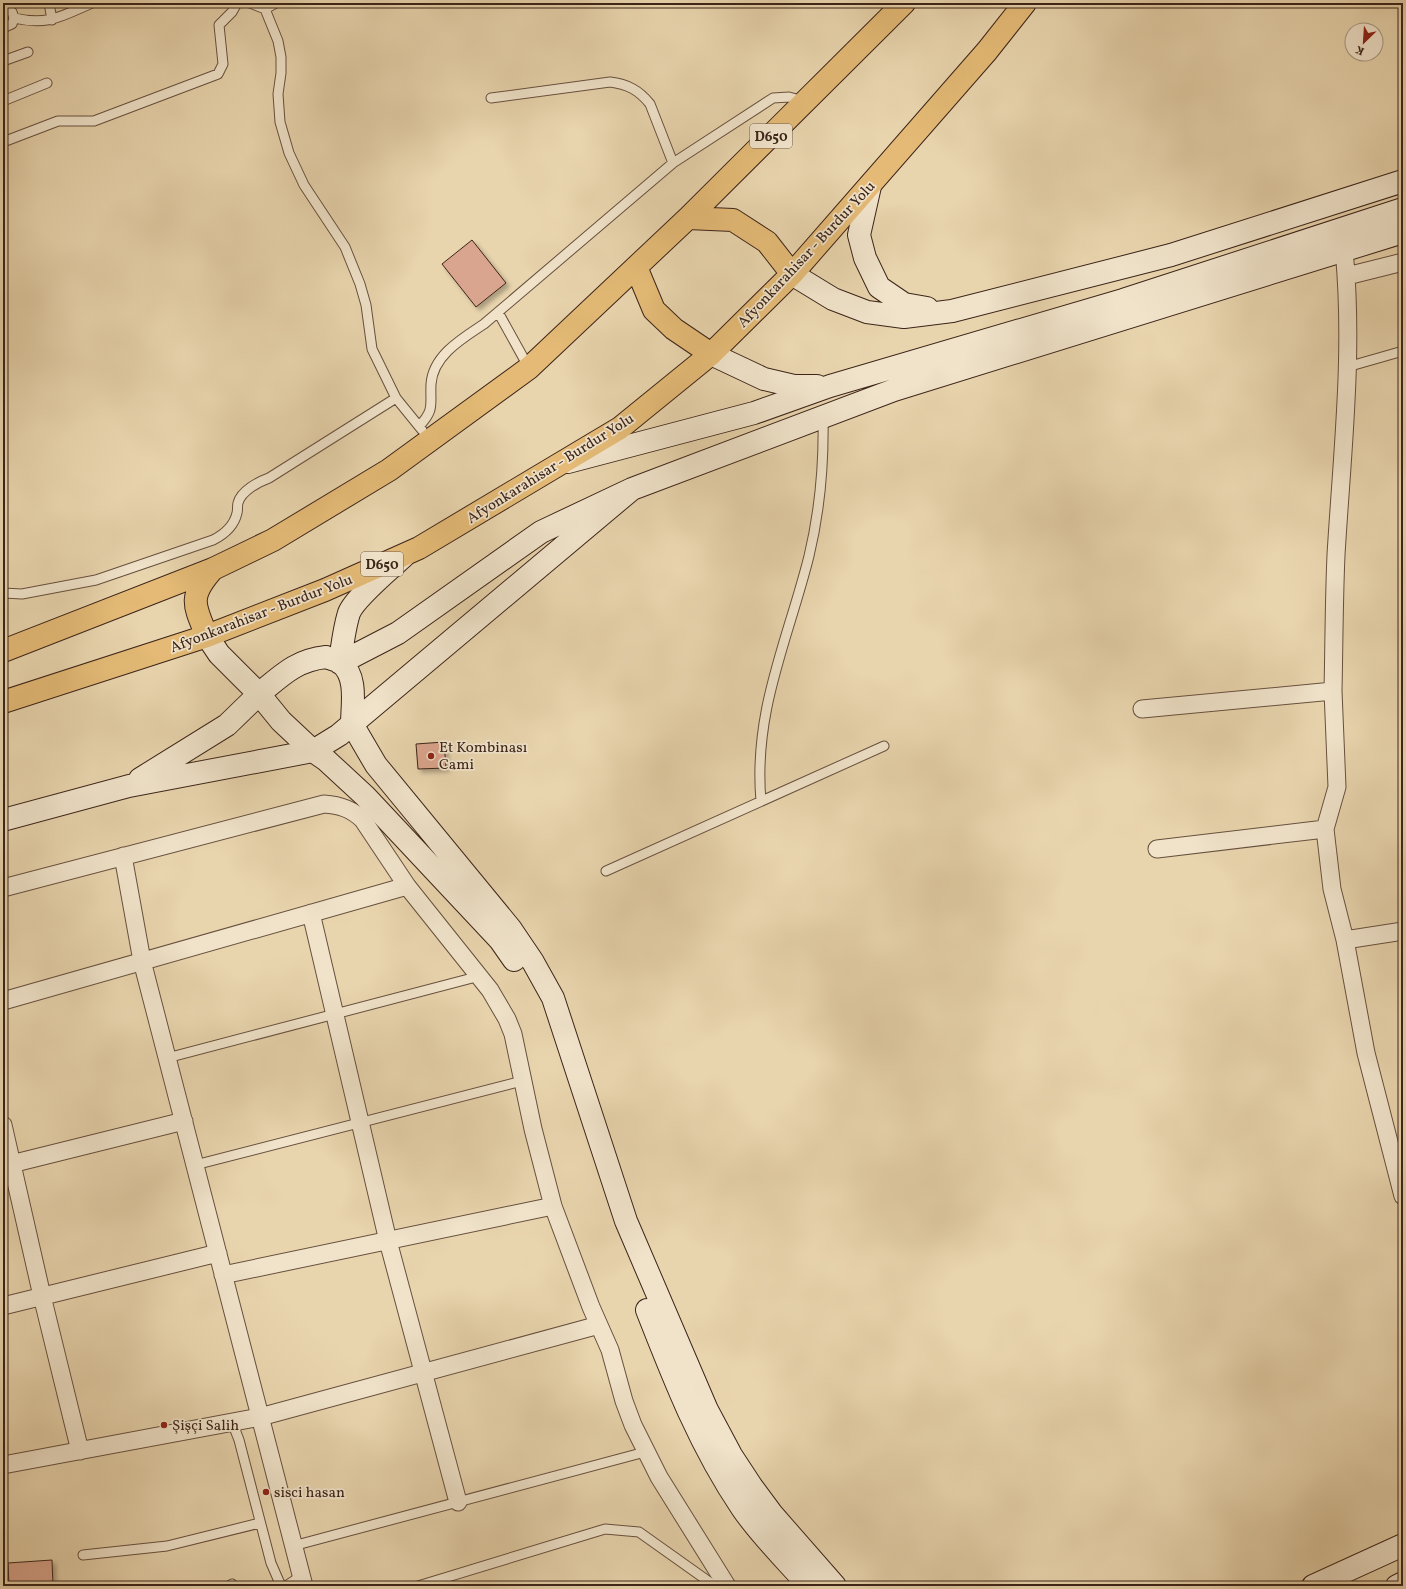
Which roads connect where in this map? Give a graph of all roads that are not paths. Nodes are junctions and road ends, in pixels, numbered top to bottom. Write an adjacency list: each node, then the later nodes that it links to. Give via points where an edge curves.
1 (49, 3): 11 (lane)
2 (92, 3): 11 (lane)
3 (237, 3): 19 (lane, via 232,12 218,25 223,64 221,71 216,75 94,121 58,121)
4 (250, 3): 9 (lane)
5 (276, 3): 9 (lane)
6 (904, 3): 18 (highway, D650)
7 (1025, 3): 22 (highway, Afyonkarahisar - Burdur Yolu / D650, via 987,51)
8 (3, 8): 10 (lane, via 12,12)
9 (265, 9): 38 (lane, via 278,41 281,57 278,94 280,122 289,153 304,185 336,231 353,263 366,305 372,349)
10 (14, 18): 11 (lane, via 34,22); 12 (lane, via 12,24)
11 (52, 20)
12 (3, 28)
13 (28, 52): 14 (lane)
14 (3, 61)
15 (47, 84): 17 (lane)
16 (490, 98): 20 (lane, via 610,82 628,85 644,96 650,104)
17 (3, 101)
18 (805, 102): 20 (lane, via 789,97 773,98); 24 (highway, D650)
19 (3, 142)
20 (673, 163): 32 (lane)
21 (1403, 180): 31 (main road, via 1171,255)
22 (870, 186): 29 (highway, Afyonkarahisar - Burdur Yolu / D650); 31 (main road, via 859,235 865,258 879,287 904,304)
23 (1403, 209): 37 (main road, via 1123,300)
24 (688, 218): 28 (highway, D650); 29 (highway, via 733,220 767,242)
25 (1403, 232): 26 (main road)
26 (1344, 250): 30 (street); 39 (main road, via 894,390)
27 (1403, 262): 30 (street)
28 (636, 267): 34 (highway, via 654,310 674,329); 36 (highway, D650)
29 (792, 274): 31 (main road, via 833,299 867,312 904,317); 34 (highway, Afyonkarahisar - Burdur Yolu / D650)
30 (1346, 276): 35 (street)
31 (952, 311)
32 (498, 312): 36 (lane); 40 (lane, via 455,343 434,372 431,384 432,401)
33 (1403, 352): 35 (lane)
34 (711, 354): 37 (main road, via 764,379 794,386); 41 (highway, Afyonkarahisar - Burdur Yolu / D650, via 620,428)
35 (1347, 367): 49 (street, via 1336,556)
36 (529, 368): 40 (highway, D650)
37 (830, 386): 41 (main road, via 754,413)
38 (396, 398): 40 (lane); 45 (lane, via 254,485 238,503 232,524 221,536 213,540 96,580 22,594)
39 (823, 417): 42 (main road); 57 (lane, via 822,473 815,529 779,653 764,723 759,769)
40 (425, 433): 44 (highway, D650, via 389,470 273,540)
41 (561, 464): 43 (highway, Afyonkarahisar - Burdur Yolu / D650)
42 (632, 490): 48 (main road, via 542,532 398,633); 53 (main road)
43 (409, 552): 46 (highway, Afyonkarahisar - Burdur Yolu / D650, via 325,590); 48 (main road, via 370,586 350,612)
44 (213, 569): 46 (highway, via 201,583 195,602); 47 (highway, D650)
45 (3, 594)
46 (207, 636): 50 (main road, via 219,654); 51 (highway, Afyonkarahisar - Burdur Yolu / D650)
47 (3, 651)
48 (340, 663): 50 (main road, via 326,657 299,663); 53 (main road, via 353,686)
49 (1333, 691): 52 (street); 59 (street, via 1337,787)
50 (259, 694): 55 (main road, via 281,722); 56 (main road, via 227,725)
51 (3, 702)
52 (1142, 709)
53 (352, 724): 55 (main road); 105 (main road, via 376,765 510,928 550,992 564,1027 626,1221 706,1410 756,1493)
54 (884, 746): 57 (lane)
55 (313, 751): 56 (main road); 104 (main road, via 366,796 500,940 530,982 556,1048 615,1229 696,1430 742,1509)
56 (129, 786): 58 (main road)
57 (761, 801): 62 (lane)
58 (3, 820)
59 (1325, 829): 60 (street); 67 (street, via 1332,889)
60 (1157, 849)
61 (123, 856): 63 (street, via 324,804 334,805 351,810 363,820); 64 (street); 68 (street)
62 (606, 871)
63 (407, 886): 65 (street); 69 (street)
64 (3, 888)
65 (311, 913): 68 (street); 71 (street)
66 (1403, 931): 67 (street)
67 (1345, 940): 79 (street, via 1366,1053)
68 (142, 961): 70 (street); 72 (street)
69 (480, 976): 71 (lane); 73 (street, via 500,1005 513,1034)
70 (3, 1000)
71 (334, 1014): 72 (lane); 75 (street)
72 (167, 1058): 74 (street)
73 (522, 1081): 75 (lane); 80 (street)
74 (184, 1121): 77 (street); 78 (street)
75 (360, 1123): 78 (lane); 81 (street)
76 (3, 1125): 77 (street)
77 (7, 1164): 84 (street)
78 (195, 1165): 82 (street)
79 (1403, 1196)
80 (553, 1206): 81 (street); 86 (street)
81 (388, 1241): 83 (street); 87 (street)
82 (218, 1253): 83 (street); 84 (street)
83 (223, 1276): 88 (street)
84 (42, 1296): 85 (street); 90 (street)
85 (3, 1306)
86 (598, 1325): 87 (street); 91 (street, via 610,1350 624,1401)
87 (423, 1372): 88 (street); 93 (street)
88 (260, 1417): 89 (street); 96 (street)
89 (232, 1422): 90 (street); 94 (lane)
90 (80, 1451): 92 (street)
91 (645, 1452): 93 (lane); 103 (street)
92 (3, 1465)
93 (458, 1502): 96 (lane)
94 (260, 1523): 97 (lane, via 167,1546); 100 (lane, via 271,1563)
95 (1403, 1545): 106 (main road)
96 (293, 1546): 98 (street)
97 (84, 1555)
98 (302, 1581): 101 (lane)
99 (1403, 1583): 107 (main road)
100 (281, 1586)
101 (286, 1586)
102 (418, 1586): 103 (lane, via 606,1528 639,1532)
103 (723, 1586)
104 (809, 1586)
105 (834, 1586)
106 (1313, 1586)
107 (1396, 1586)

